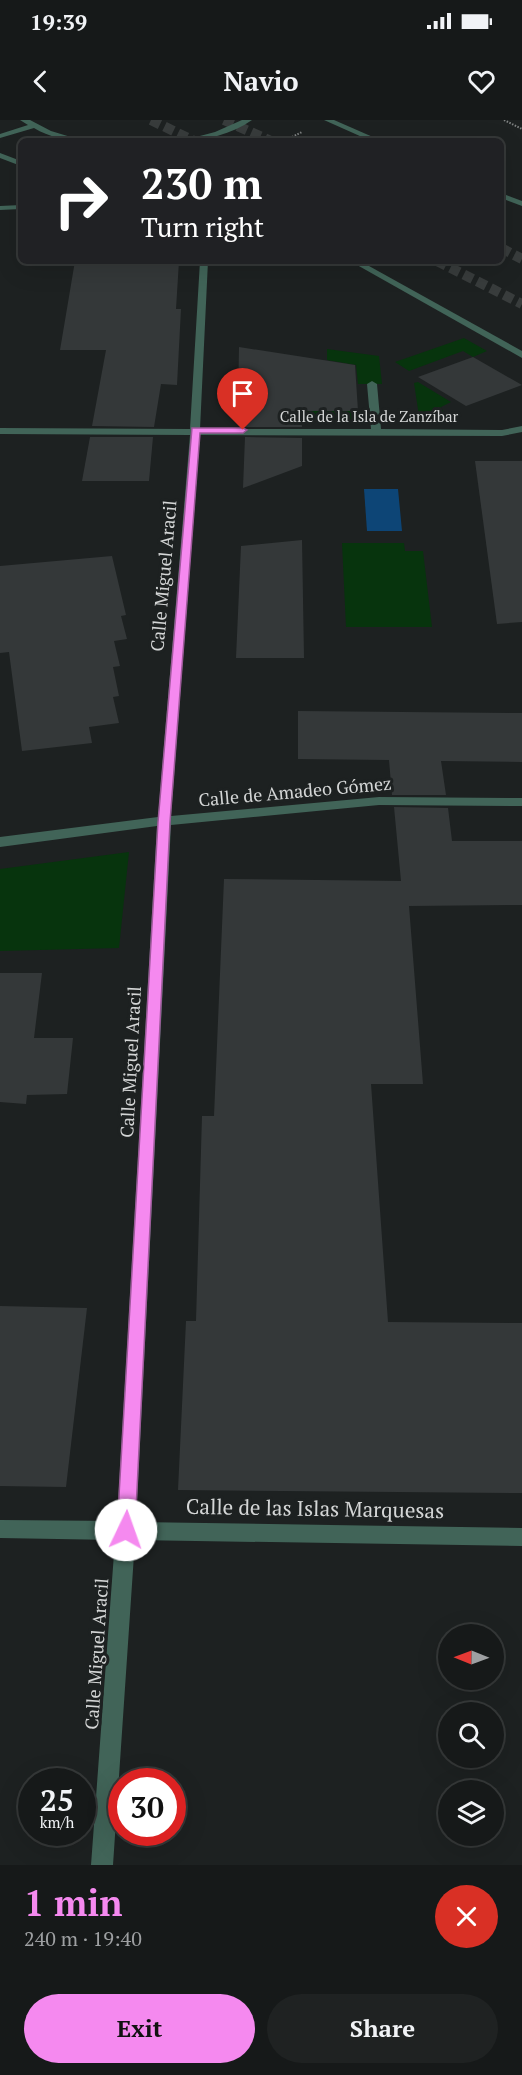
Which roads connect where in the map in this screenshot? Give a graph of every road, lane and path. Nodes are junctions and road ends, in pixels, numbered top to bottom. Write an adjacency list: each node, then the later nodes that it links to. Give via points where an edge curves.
1 (24, 120): 6 (street)
2 (248, 120): 10 (street)
3 (328, 120): 5 (street)
4 (504, 120): 7 (path)
5 (338, 123): 11 (street)
6 (33, 126): 8 (street); 9 (street)
7 (522, 129)
8 (0, 136)
9 (71, 138)
10 (199, 138)
11 (371, 138)
12 (0, 155): 13 (street)
13 (18, 163)
14 (504, 196): 15 (street)
15 (522, 204)
16 (18, 207): 17 (street)
17 (0, 208)
18 (204, 264): 23 (street, Calle Miguel Aracil)
19 (359, 264): 20 (street)
20 (522, 355)
21 (372, 384): 25 (street)
22 (522, 429): 25 (street, Calle de la Isla de Zanzíbar, via 502,433)
23 (195, 430): 24 (street, Calle de la Isla de Zanzíbar); 25 (street, Calle de la Isla de Zanzíbar); 27 (street, Calle Miguel Aracil)
24 (0, 431)
25 (376, 432)
26 (522, 802): 27 (street, Calle de Amadeo Gómez, via 379,801)
27 (164, 822): 28 (street, Calle de Amadeo Gómez); 30 (street, Calle Miguel Aracil)
28 (0, 842)
29 (0, 1530): 30 (street, Calle de las Islas Marquesas)
30 (126, 1530): 31 (street, Calle de las Islas Marquesas); 32 (street, Calle Miguel Aracil)
31 (522, 1537)
32 (102, 1865)

